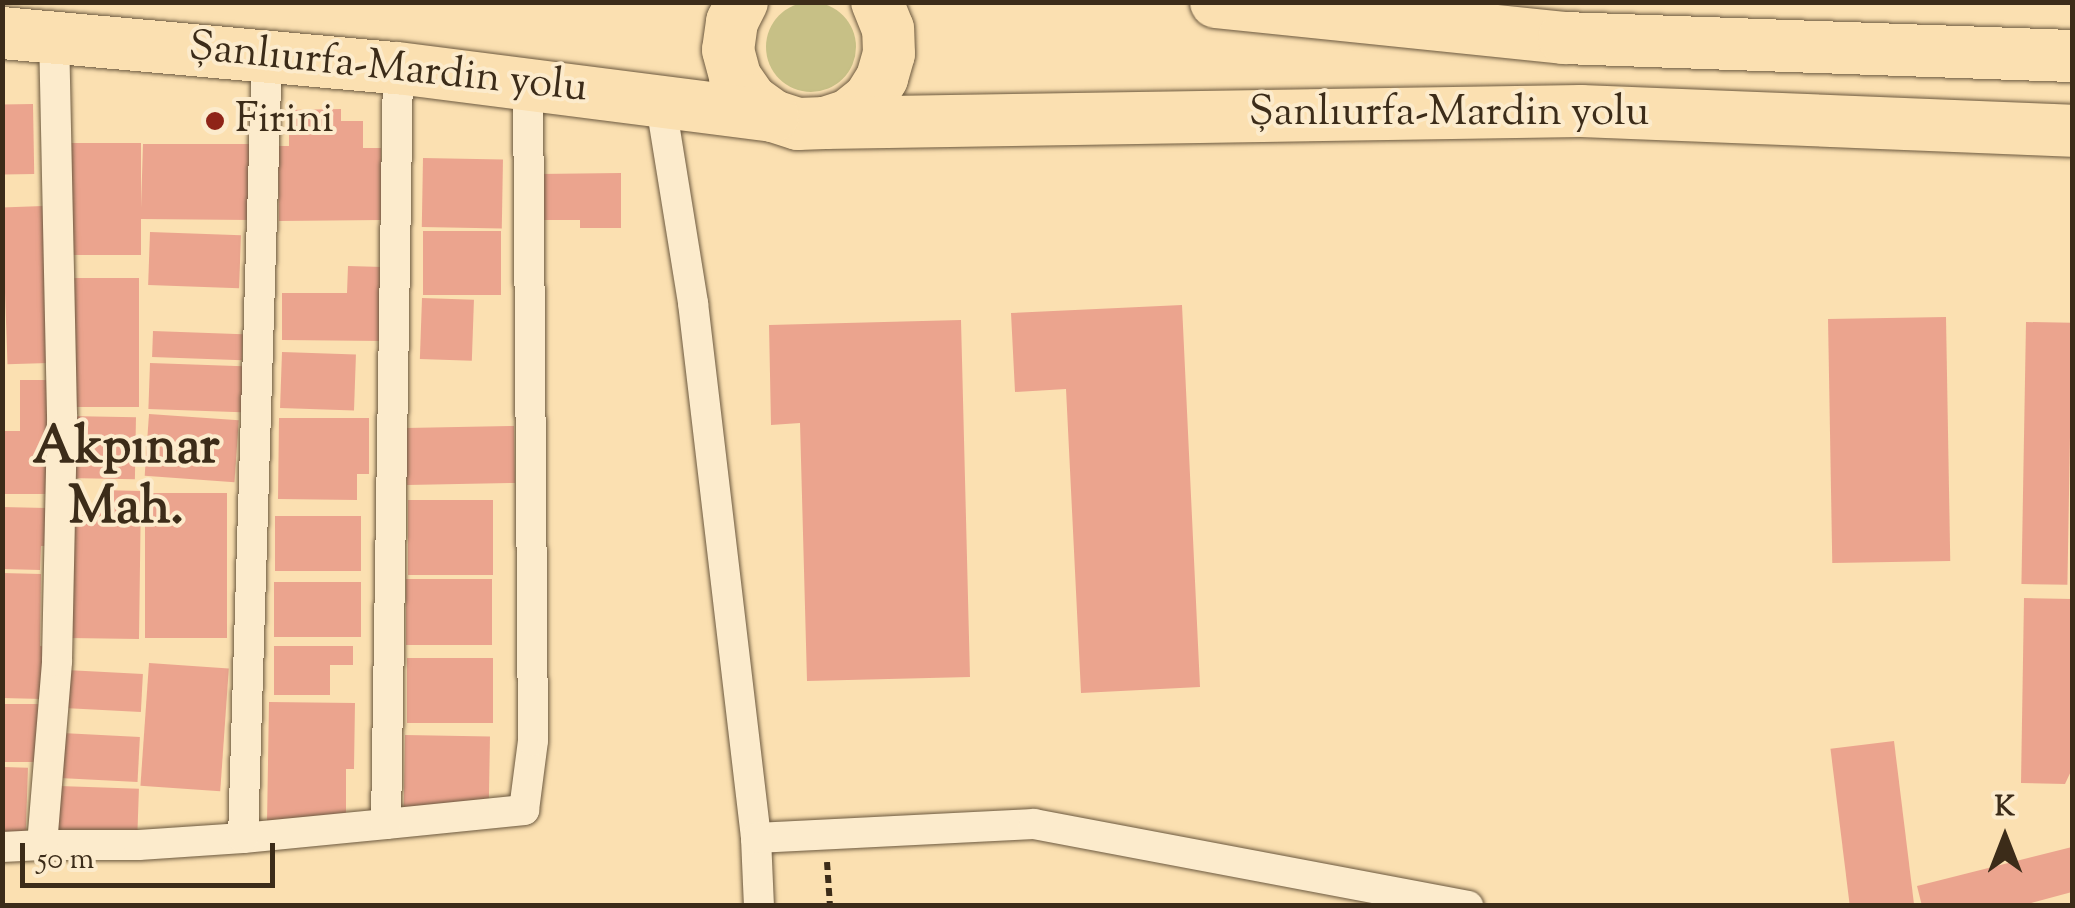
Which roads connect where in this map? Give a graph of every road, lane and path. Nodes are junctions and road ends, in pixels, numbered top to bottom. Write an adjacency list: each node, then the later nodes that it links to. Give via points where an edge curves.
1 (742, 2): 11 (highway, via 728,50 735,76)
2 (877, 2): 12 (highway, via 888,29 882,78 848,115)
3 (1216, 2): 7 (highway, Şanlıurfa-Mardin yolu, via 1564,38)
4 (2, 33): 5 (highway, Şanlıurfa-Mardin yolu)
5 (54, 35): 6 (highway, Şanlıurfa-Mardin yolu); 18 (street, via 62,415 57,661)
6 (267, 54): 8 (highway, Şanlıurfa-Mardin yolu); 16 (street)
7 (2072, 56)
8 (398, 68): 9 (highway, Şanlıurfa-Mardin yolu); 14 (street)
9 (528, 83): 10 (highway, Şanlıurfa-Mardin yolu); 14 (street, via 532,742 524,810)
10 (660, 99): 11 (highway, Şanlıurfa-Mardin yolu); 17 (street, via 693,304)
11 (773, 116): 12 (highway, Şanlıurfa-Mardin yolu)
12 (825, 123): 13 (highway, Şanlıurfa-Mardin yolu, via 1580,111)
13 (2072, 132)
14 (386, 824): 16 (street)
15 (826, 835): 17 (street); 21 (path); 22 (street, via 1034,824)
16 (243, 838): 18 (street)
17 (756, 838): 20 (street)
18 (42, 846): 19 (street)
19 (2, 847)
20 (759, 906)
21 (830, 906)
22 (1468, 906)

